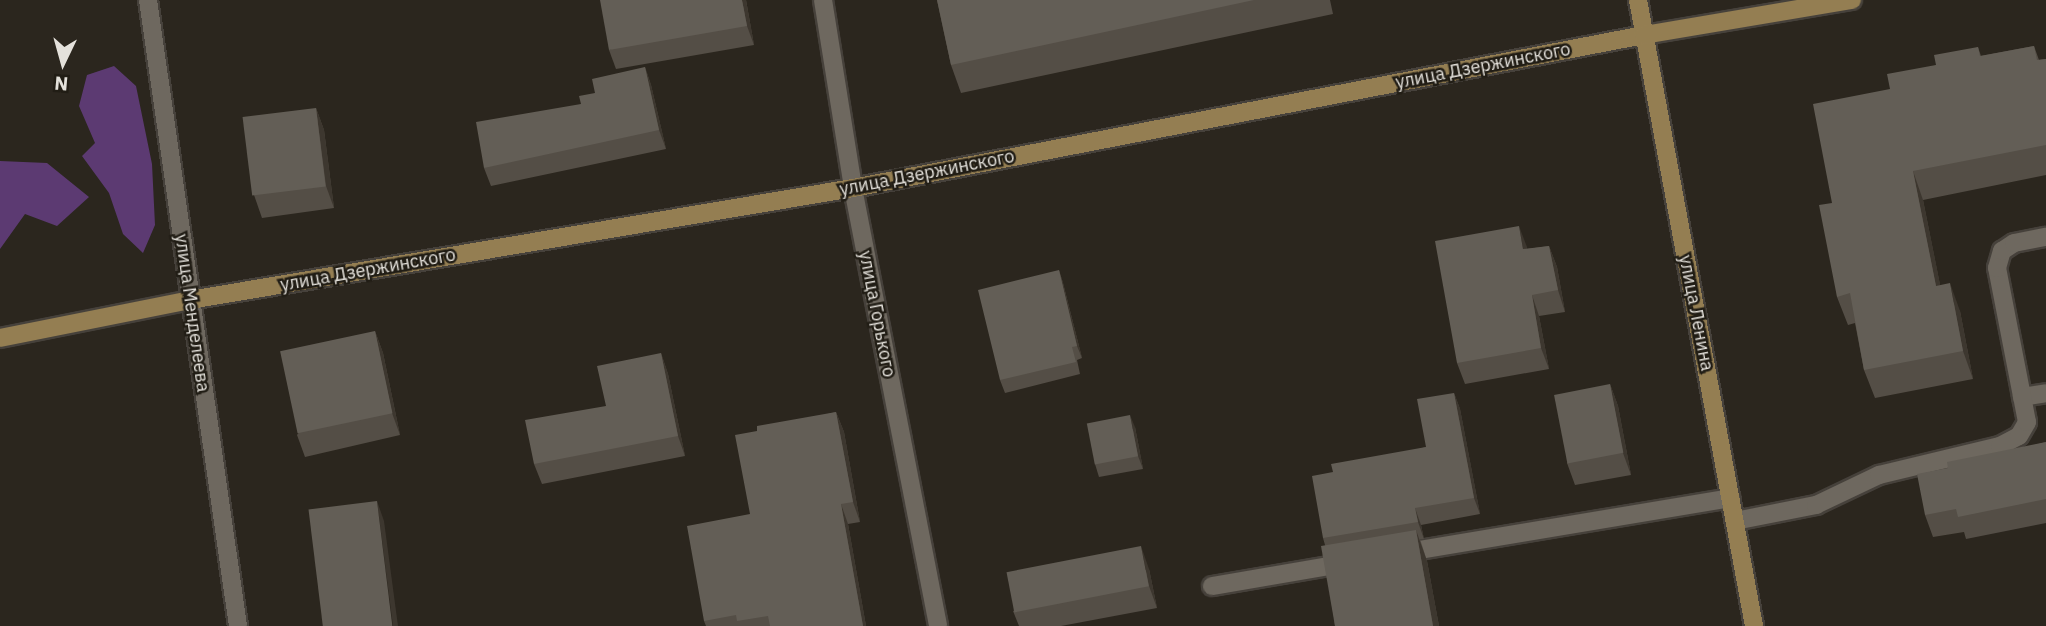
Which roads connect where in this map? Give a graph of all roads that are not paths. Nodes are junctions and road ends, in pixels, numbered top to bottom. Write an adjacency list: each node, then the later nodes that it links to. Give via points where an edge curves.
1 (148, 0): 8 (street, улица Менделеева)
2 (823, 0): 6 (street, улица Горького)
3 (1638, 0): 5 (main road, улица Ленина)
4 (1852, 0): 5 (main road, улица Дзержинского)
5 (1644, 35): 6 (main road, улица Дзержинского); 12 (main road, улица Ленина)
6 (853, 188): 8 (main road, улица Дзержинского); 18 (street, улица Горького)
7 (2046, 237): 11 (street, via 2014,243 2002,251 1997,268)
8 (190, 300): 9 (main road, улица Дзержинского); 17 (street, улица Менделеева)
9 (0, 338)
10 (2046, 393): 11 (street)
11 (2022, 397): 13 (street, via 2027,422 2019,436 2000,446 1879,475 1816,505)
12 (1730, 498): 13 (main road, улица Ленина); 14 (street)
13 (1735, 522): 19 (main road, улица Ленина)
14 (1389, 556)
15 (1362, 560): 16 (street)
16 (1212, 586)
17 (239, 626)
18 (938, 626)
19 (1754, 626)

